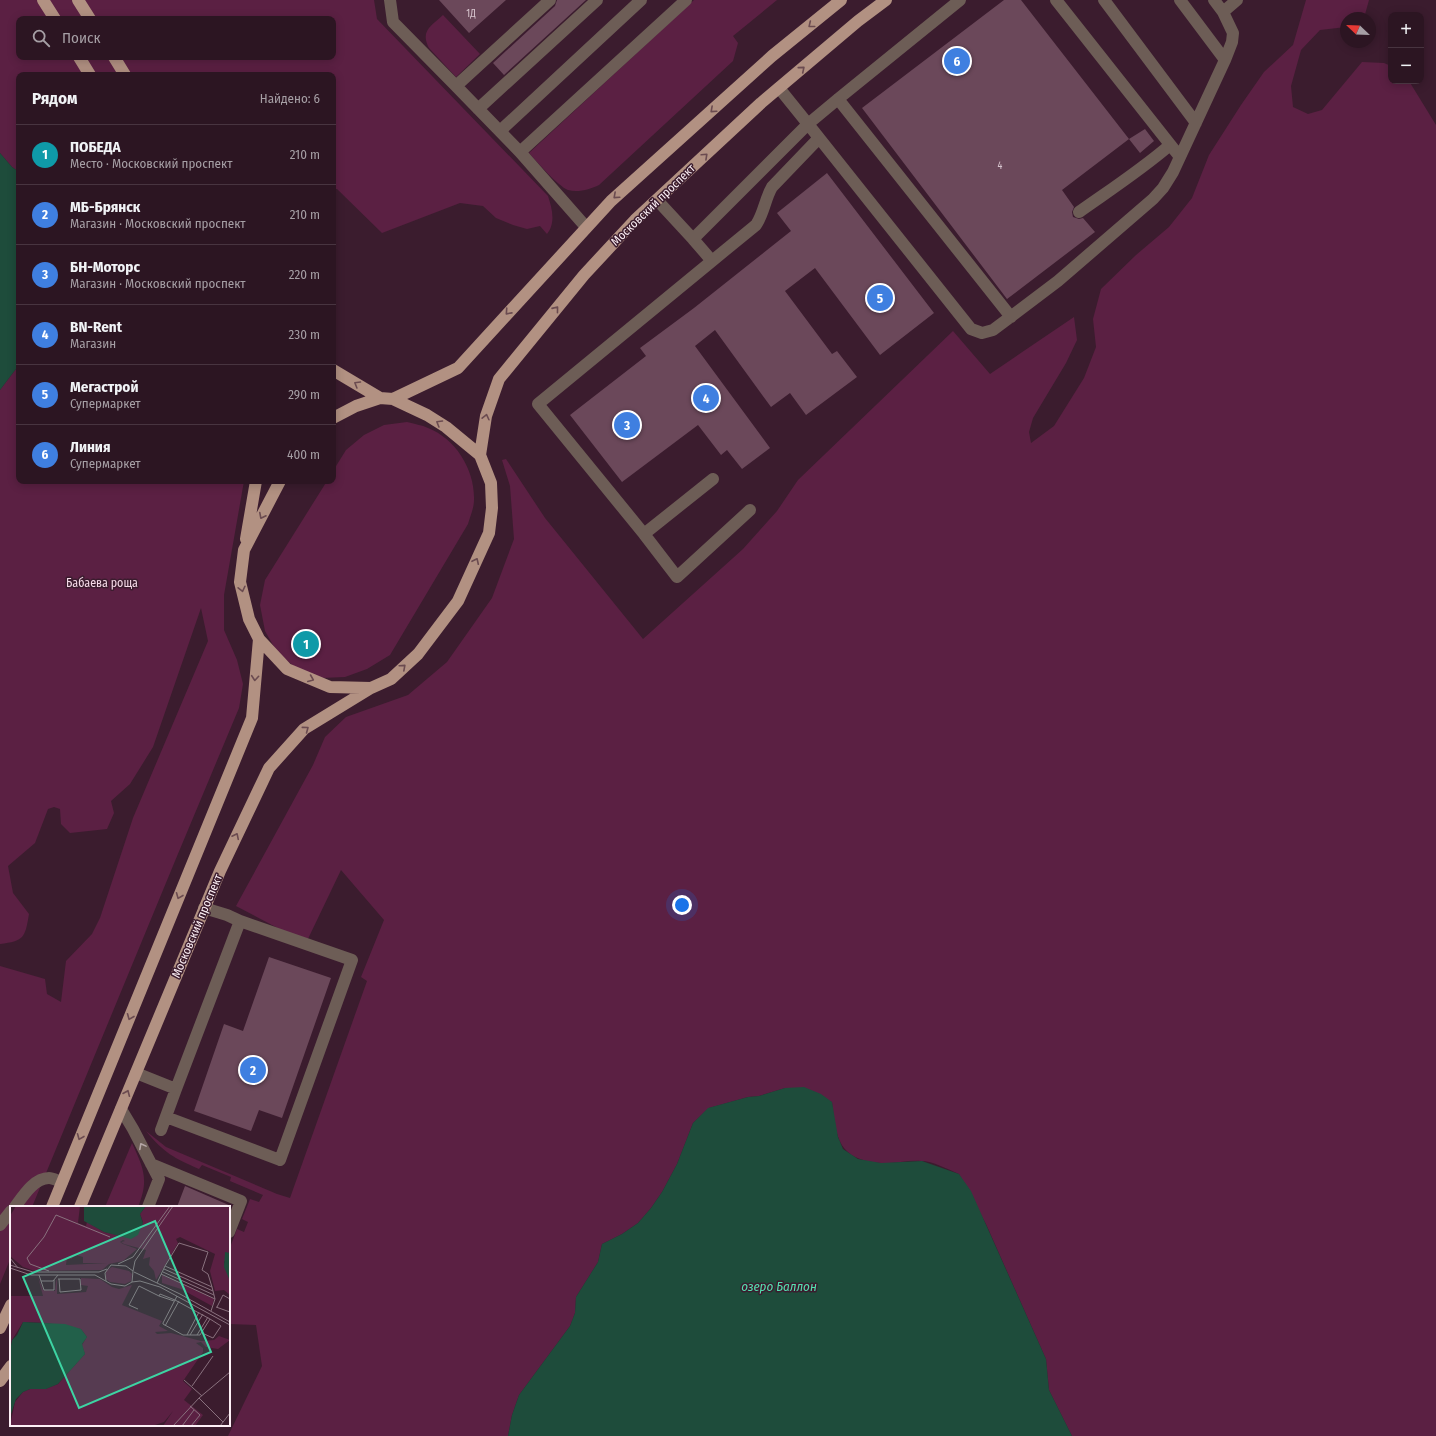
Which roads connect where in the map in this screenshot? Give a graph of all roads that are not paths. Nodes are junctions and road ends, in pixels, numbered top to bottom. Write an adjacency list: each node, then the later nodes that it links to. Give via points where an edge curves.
1 (43, 0): 17 (main road)
2 (78, 0): 18 (main road)
3 (390, 0): 24 (lane, via 393,22)
4 (550, 0): 24 (lane)
5 (597, 0): 27 (lane)
6 (641, 0): 30 (lane)
7 (686, 0): 33 (lane)
8 (841, 0): 37 (main road, one-way to 37, via 772,56 611,201)
9 (886, 0): 25 (main road, Московский проспект, one-way to 9)
10 (960, 0): 26 (lane)
11 (1056, 0): 32 (lane)
12 (1104, 0): 28 (lane)
13 (1180, 0): 21 (lane)
14 (1214, 0): 16 (lane)
15 (1237, 0): 16 (lane)
16 (1223, 12): 21 (lane, via 1233,33)
17 (53, 16)
18 (88, 16)
19 (81, 60): 22 (main road)
20 (116, 60): 23 (main road)
21 (1225, 60): 28 (lane)
22 (88, 72)
23 (123, 72)
24 (456, 86): 27 (lane)
25 (779, 88): 29 (lane); 35 (main road, Московский проспект, one-way to 25)
26 (838, 99): 29 (lane); 40 (lane)
27 (478, 110): 30 (lane)
28 (1196, 123): 34 (lane)
29 (808, 124): 31 (lane); 38 (lane)
30 (500, 131): 33 (lane)
31 (819, 138): 39 (lane, via 772,187 756,225); 40 (lane, via 971,329 982,333 993,330)
32 (1170, 145): 34 (lane); 36 (lane, via 1129,178)
33 (520, 152): 37 (lane)
34 (1180, 157): 40 (lane, via 1163,188 1153,199 1058,282)
35 (657, 200): 38 (lane); 45 (main road, Московский проспект, one-way to 35, via 486,416 499,379 584,275)
36 (1079, 212)
37 (586, 227): 43 (main road, one-way to 43, via 458,368)
38 (693, 239): 39 (lane)
39 (712, 261): 50 (lane, via 538,404)
40 (1012, 317)
41 (336, 372): 42 (main road, one-way to 41)
42 (380, 398): 43 (main road); 44 (main road)
43 (393, 399): 45 (main road, one-way to 43, via 446,427)
44 (336, 416)
45 (480, 455): 53 (main road, Московский проспект, one-way to 45, via 390,679 418,654 458,601 489,533 491,483)
46 (713, 479): 50 (lane)
47 (255, 484): 51 (main road)
48 (278, 484): 51 (main road, one-way to 51)
49 (750, 510): 50 (lane, via 677,577)
50 (644, 534)
51 (244, 550): 52 (main road, one-way to 52, via 240,582 249,619)
52 (259, 639): 53 (main road, one-way to 53, via 287,669 330,687); 62 (main road, one-way to 62, via 252,718)
53 (371, 688): 54 (main road, Московский проспект, one-way to 53, via 269,768 304,729)
54 (204, 908): 55 (lane); 56 (main road, Московский проспект)
55 (240, 921): 57 (lane); 59 (lane, via 352,960 280,1160)
56 (136, 1073): 57 (lane); 58 (main road, Московский проспект, one-way to 56)
57 (176, 1089): 59 (lane)
58 (121, 1109): 61 (lane, one-way to 58); 65 (main road, Московский проспект)
59 (166, 1117): 60 (lane)
60 (161, 1130)
61 (151, 1164): 66 (lane, via 159,1179); 69 (lane, via 242,1201)
62 (62, 1182): 63 (lane, via 49,1178 39,1181); 64 (main road)
63 (16, 1206)
64 (52, 1206)
65 (80, 1206)
66 (148, 1206)
67 (10, 1213): 68 (lane)
68 (0, 1225)
69 (230, 1230)
70 (10, 1307): 71 (main road)
71 (0, 1328)
72 (10, 1367): 73 (main road)
73 (0, 1381)

